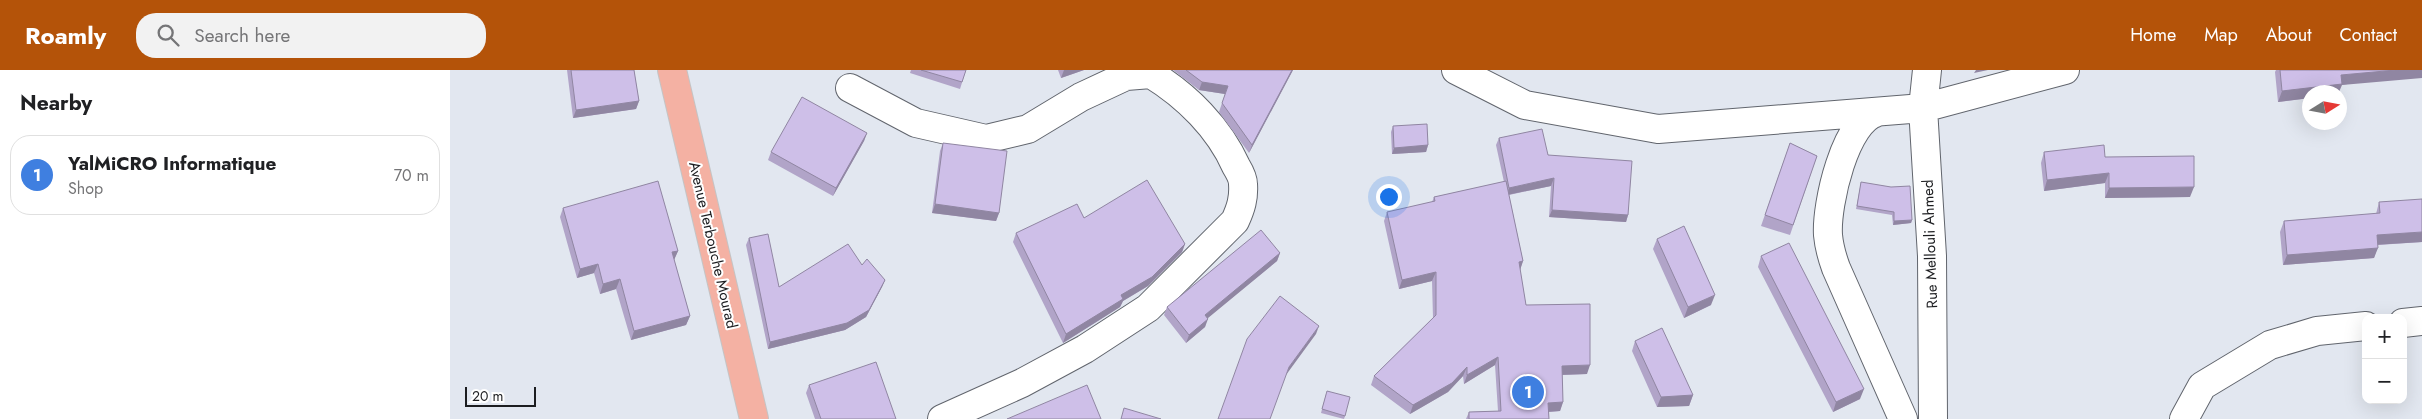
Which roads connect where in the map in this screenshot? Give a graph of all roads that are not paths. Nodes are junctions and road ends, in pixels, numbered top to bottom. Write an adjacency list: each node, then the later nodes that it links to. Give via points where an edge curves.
1 (672, 70): 13 (main road, Avenue Terbouche Mourad)
2 (1456, 70): 8 (street, via 1525,105 1658,129)
3 (1928, 70): 7 (street, Rue Mellouli Ahmed)
4 (2065, 70): 7 (street)
5 (1129, 73): 6 (street, via 1028,129 986,139 916,123); 14 (street, via 1151,74 1166,83 1204,118 1227,146 1244,182 1243,204 1235,221 1148,308 1085,349 1022,383)
6 (850, 88)
7 (1923, 108): 8 (street); 12 (street, Rue Mellouli Ahmed, via 1932,256)
8 (1878, 112): 15 (street, via 1864,120 1845,152 1833,191 1828,233 1836,268)
9 (2422, 321): 10 (street)
10 (2407, 323)
11 (2362, 326): 18 (street, via 2317,330 2270,345 2202,386)
12 (1933, 380): 16 (street, Rue Mellouli Ahmed); 17 (street)
13 (754, 419)
14 (942, 419)
15 (1904, 419)
16 (1933, 419)
17 (1954, 419)
18 (2184, 419)

